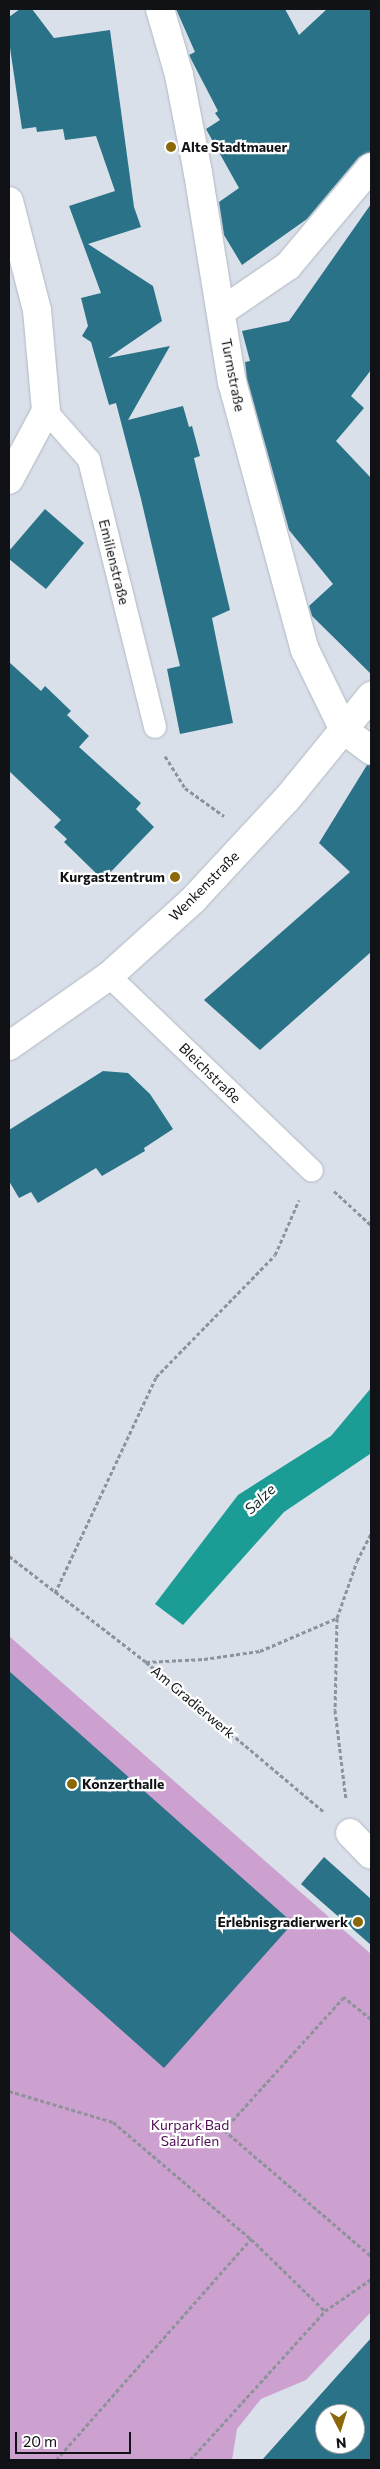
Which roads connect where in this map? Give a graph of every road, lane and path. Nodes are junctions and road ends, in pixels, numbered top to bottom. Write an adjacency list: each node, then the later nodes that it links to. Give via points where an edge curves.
1 (160, 9): 4 (street, Turmstraße, via 179,75)
2 (371, 167): 4 (street, via 288,266)
3 (9, 201): 5 (street, via 37,310)
4 (222, 311): 9 (street, Turmstraße, via 232,382 252,466 305,650)
5 (46, 411): 6 (street); 8 (lane, Emilienstraße, via 89,460)
6 (9, 480)
7 (371, 696): 9 (street, Wenkenstraße)
8 (156, 727): 11 (path, via 167,761 185,788 222,817)
9 (344, 730): 10 (street); 12 (street, Wenkenstraße, via 287,799 193,900)
10 (371, 750)
11 (228, 815)
12 (109, 976): 13 (street, Wenkenstraße); 14 (lane, Bleichstraße)
13 (9, 1046)
14 (312, 1171): 15 (path); 18 (path, via 275,1255 156,1377)
15 (371, 1225)
16 (371, 1533): 19 (path, via 357,1561)
17 (9, 1556): 18 (path, Am Gradierwerk)
18 (55, 1593): 20 (path, Am Gradierwerk)
19 (337, 1618): 20 (path, via 260,1651 204,1659); 21 (path, via 335,1710)
20 (146, 1662): 21 (path, Am Gradierwerk)
21 (350, 1833): 22 (street)
22 (371, 1855)
23 (371, 2019): 26 (path, via 344,1997 224,2130)
24 (9, 2091): 25 (path, via 113,2122)
25 (251, 2239): 28 (path); 29 (path)
26 (371, 2256)
27 (371, 2279): 28 (path)
28 (325, 2311): 30 (path)
29 (56, 2460)
30 (190, 2460)

